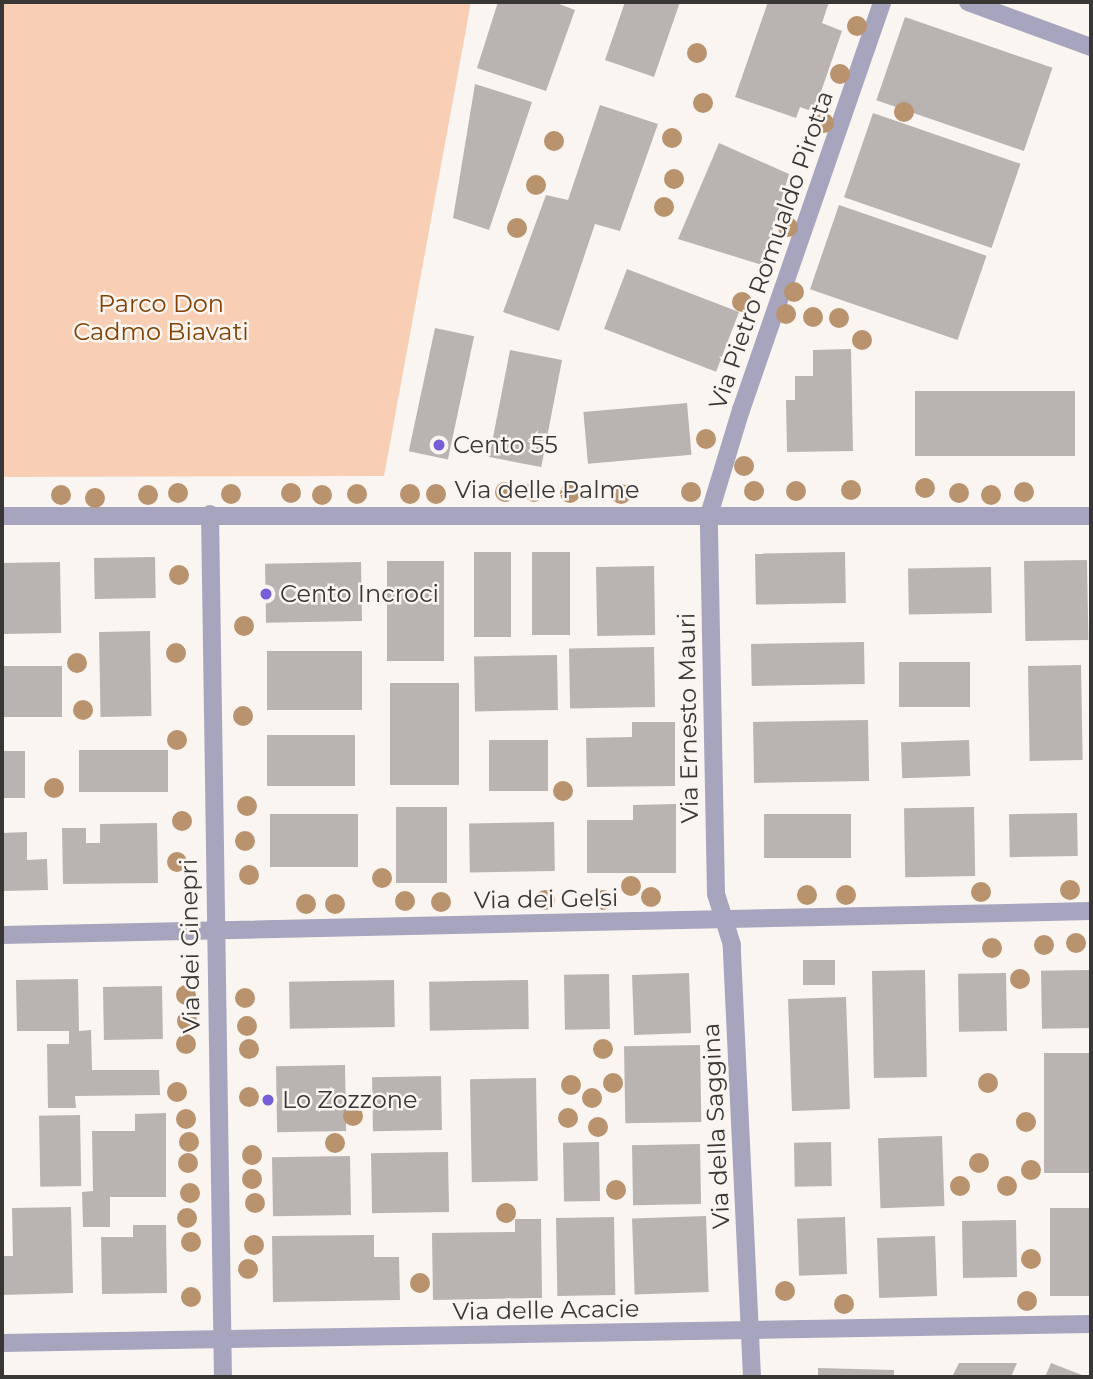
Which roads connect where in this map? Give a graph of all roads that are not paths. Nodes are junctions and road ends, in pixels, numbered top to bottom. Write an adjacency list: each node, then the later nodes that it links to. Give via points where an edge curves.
1 (882, 2): 5 (street, Via Pietro Romualdo Pirotta)
2 (968, 2): 3 (street)
3 (1091, 47)
4 (211, 514): 5 (street, Via delle Palme); 6 (street, Via delle Palme); 10 (street, Via dei Ginepri)
5 (709, 515): 7 (street, Via delle Palme); 9 (street, Via Ernesto Mauri, via 716,894)
6 (2, 516)
7 (1091, 516)
8 (1091, 911): 9 (street, Via dei Gelsi)
9 (721, 920): 10 (street, Via dei Gelsi); 13 (street, Via della Saggina, via 732,945)
10 (214, 929): 11 (street, Via dei Gelsi); 14 (street, Via dei Ginepri)
11 (2, 935)
12 (1091, 1324): 13 (street, Via delle Acacie)
13 (749, 1332): 14 (street, Via delle Acacie); 17 (street, Via della Saggina)
14 (223, 1339): 15 (street, Via delle Acacie); 16 (street, Via dei Ginepri)
15 (2, 1343)
16 (223, 1377)
17 (752, 1377)

